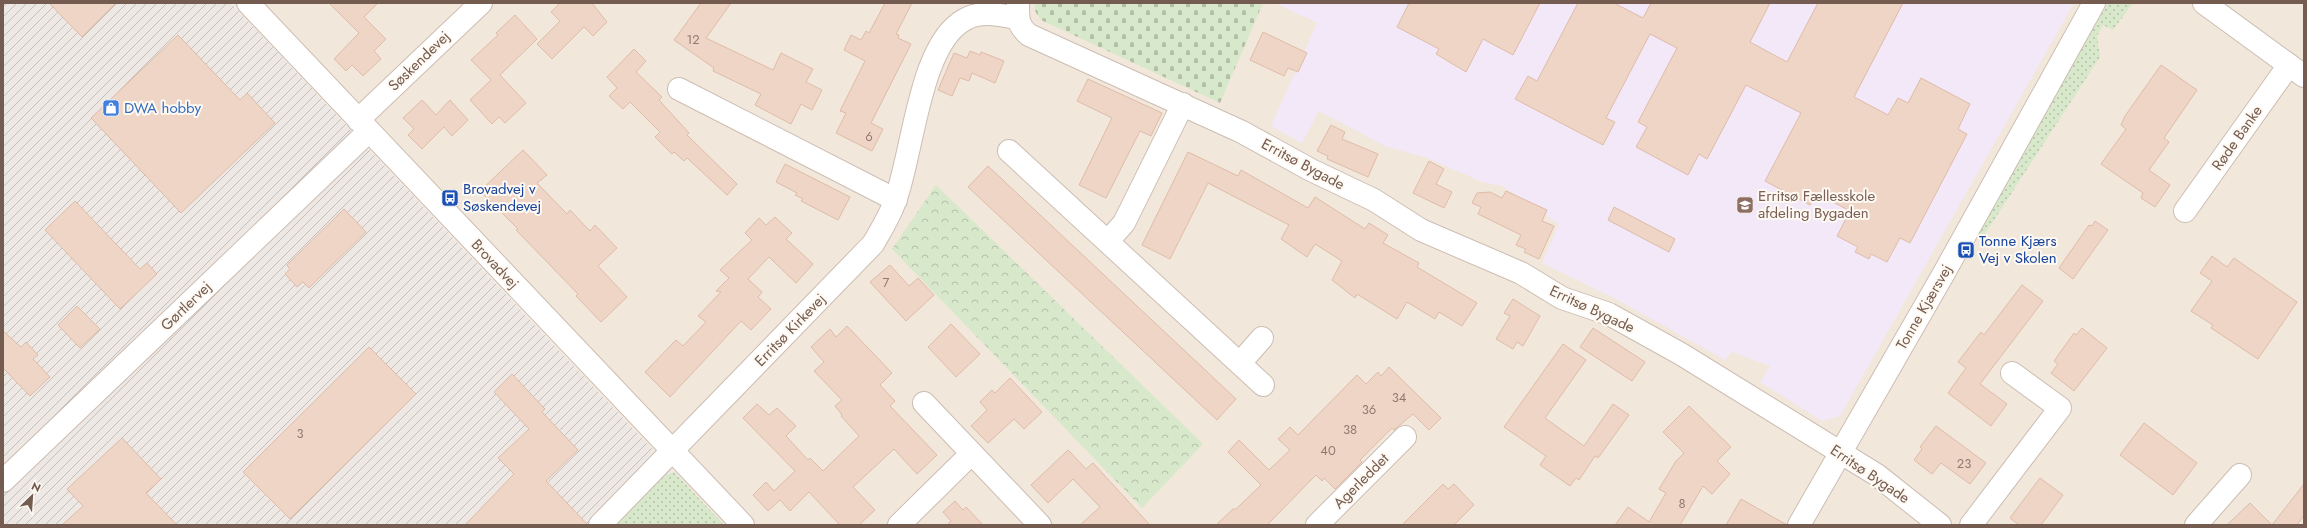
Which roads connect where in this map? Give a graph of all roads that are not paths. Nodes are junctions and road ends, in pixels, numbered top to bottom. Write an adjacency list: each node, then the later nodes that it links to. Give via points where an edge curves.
1 (248, 3): 9 (street, Brovadvej)
2 (481, 3): 9 (street, Søskendevej)
3 (2094, 3): 21 (street, Tonne Kjærsvej)
4 (2204, 3): 6 (street, Røde Banke)
5 (1018, 11): 8 (street, Erritsø Bygade, via 1021,28 1029,35); 11 (street, Erritsø Kirkevej, via 975,15 963,20 939,47 932,60)
6 (2296, 70): 12 (street, Røde Banke)
7 (680, 89): 11 (street)
8 (1183, 104): 13 (street, via 1124,223); 21 (street, Erritsø Bygade, via 1374,200 1421,230 1521,273 1562,298 1609,314 1681,354)
9 (364, 125): 20 (street, Brovadvej); 24 (street, Gørtlervej)
10 (1009, 151): 13 (street)
11 (896, 200): 20 (street, Erritsø Kirkevej, via 873,244)
12 (2185, 211)
13 (1108, 241): 15 (street)
14 (1262, 338): 15 (street)
15 (1240, 363): 17 (street)
16 (2012, 373): 32 (street, via 2060,408)
17 (1263, 385)
18 (924, 403): 22 (street)
19 (1405, 437): 29 (street, Agerleddet)
20 (672, 451): 25 (street, Erritsø Kirkevej); 26 (street, Brovadvej)
21 (1841, 453): 30 (street, Tonne Kjærsvej); 31 (street, Erritsø Bygade, via 1876,475)
22 (971, 454): 27 (street); 28 (street)
23 (2240, 475): 33 (street)
24 (3, 481)
25 (600, 525)
26 (743, 525)
27 (898, 525)
28 (1040, 525)
29 (1318, 525)
30 (1799, 525)
31 (1940, 525)
32 (1971, 525)
33 (2196, 525)

